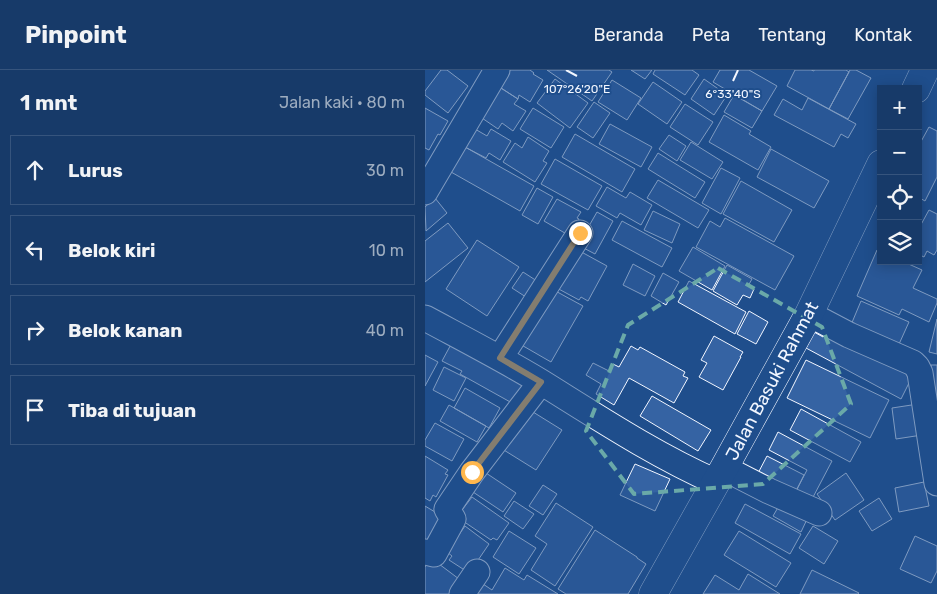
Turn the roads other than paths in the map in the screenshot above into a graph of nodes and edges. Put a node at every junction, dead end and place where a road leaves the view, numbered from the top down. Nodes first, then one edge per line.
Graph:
1 (497, 70) edge
2 (925, 70) edge
3 (919, 85) edge
4 (877, 172) edge
5 (425, 192) edge
6 (580, 233) dead end
7 (809, 314) junction
8 (425, 318) edge
9 (500, 358) junction
10 (541, 382) junction
11 (720, 475) junction
12 (937, 483) edge
13 (819, 513) dead end
14 (425, 552) edge
15 (477, 572) dead end
16 (462, 594) edge
17 (653, 594) edge

1 - 5 street
2 - 3 highway
4 - 7 highway, Jalan Basuki Rahmat
6 - 9 street
7 - 11 highway, Jalan Basuki Rahmat
7 - 12 street
8 - 9 street
9 - 10 street
10 - 11 street
10 - 14 street
11 - 13 street
11 - 17 highway, Jalan Basuki Rahmat
15 - 16 street

